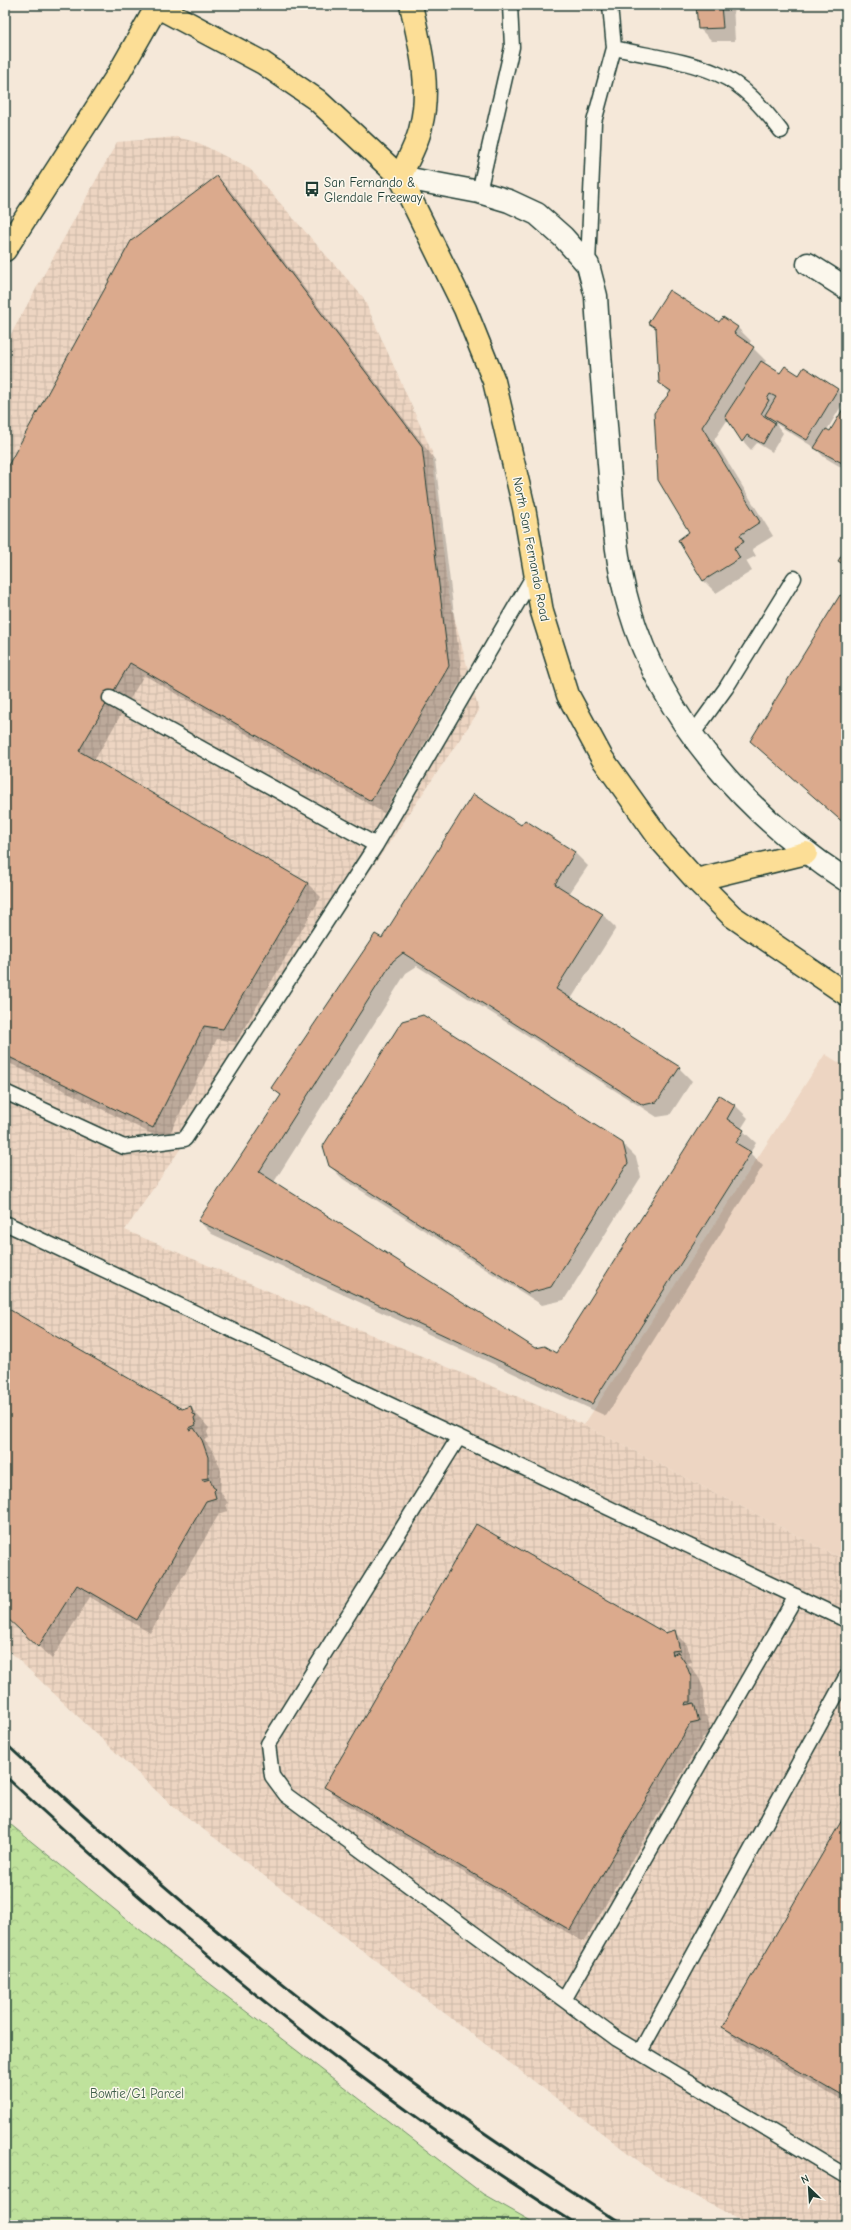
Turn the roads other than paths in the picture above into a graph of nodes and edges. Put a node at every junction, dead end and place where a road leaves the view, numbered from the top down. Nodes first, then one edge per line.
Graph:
1 (411, 5) edge
2 (510, 5) edge
3 (610, 5) edge
4 (155, 6) edge
5 (614, 48) junction
6 (781, 131) dead end
7 (400, 177) junction
8 (479, 192) junction
9 (5, 250) edge
10 (808, 264) dead end
11 (588, 265) junction
12 (846, 288) edge
13 (535, 573) junction
14 (794, 578) dead end
15 (110, 698) dead end
16 (692, 735) junction
17 (376, 845) junction
18 (806, 853) junction
19 (696, 880) junction
20 (846, 880) edge
21 (846, 994) edge
22 (5, 1092) edge
23 (5, 1223) edge
24 (459, 1437) junction
25 (796, 1596) junction
26 (846, 1620) edge
27 (846, 1677) edge
28 (564, 2000) junction
29 (640, 2052) junction
30 (846, 2176) edge

1 - 7 main road
2 - 8 lane
3 - 5 lane
4 - 7 main road, North San Fernando Road
4 - 9 main road
5 - 6 lane
5 - 11 lane
7 - 8 street
7 - 13 main road, North San Fernando Road
8 - 11 street
10 - 12 street
11 - 16 street
13 - 17 lane
13 - 19 main road, North San Fernando Road
14 - 16 lane
15 - 17 lane
16 - 18 street
17 - 22 lane
18 - 19 main road
18 - 20 street
19 - 21 main road, North San Fernando Road
23 - 24 lane
24 - 25 lane
24 - 28 lane
25 - 26 lane
25 - 28 lane
27 - 29 lane
28 - 29 lane
29 - 30 lane

